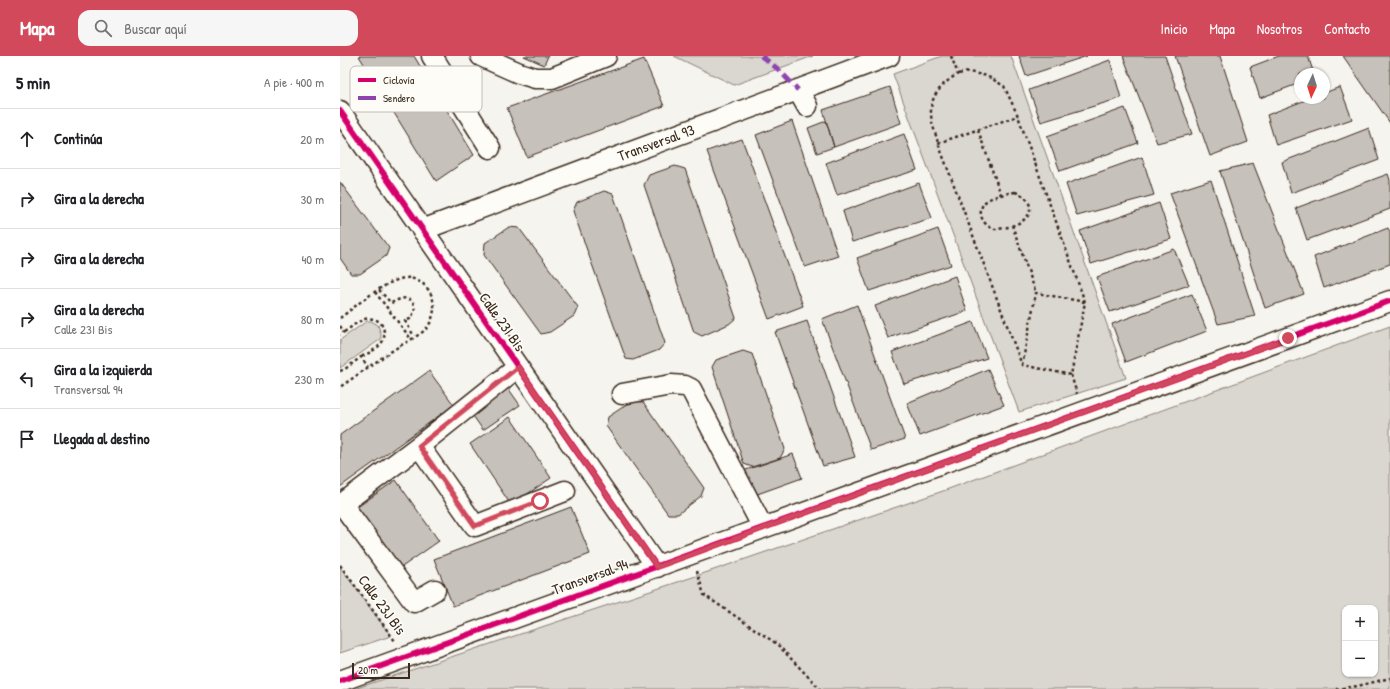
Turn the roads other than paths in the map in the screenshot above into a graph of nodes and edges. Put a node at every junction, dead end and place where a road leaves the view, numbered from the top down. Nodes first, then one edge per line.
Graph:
1 (432, 56) edge
2 (481, 56) edge
3 (606, 56) edge
4 (889, 56) edge
5 (438, 66) edge
6 (340, 111) edge
7 (467, 112) edge
8 (490, 148) dead end
9 (422, 230) junction
10 (1390, 301) edge
11 (518, 367) junction
12 (622, 394) dead end
13 (419, 446) junction
14 (565, 491) dead end
15 (763, 528) junction
16 (657, 567) junction
17 (435, 590) dead end
18 (340, 681) edge

1 - 5 street
2 - 3 street
4 - 9 street, Transversal 93
6 - 9 street, Calle 23I Bis
7 - 8 street
9 - 11 street, Calle 23I Bis
10 - 15 street, Transversal 94
11 - 13 street
11 - 16 street, Calle 23I Bis
12 - 15 street
13 - 14 street
13 - 17 street
15 - 16 street, Transversal 94
16 - 18 street, Transversal 94

